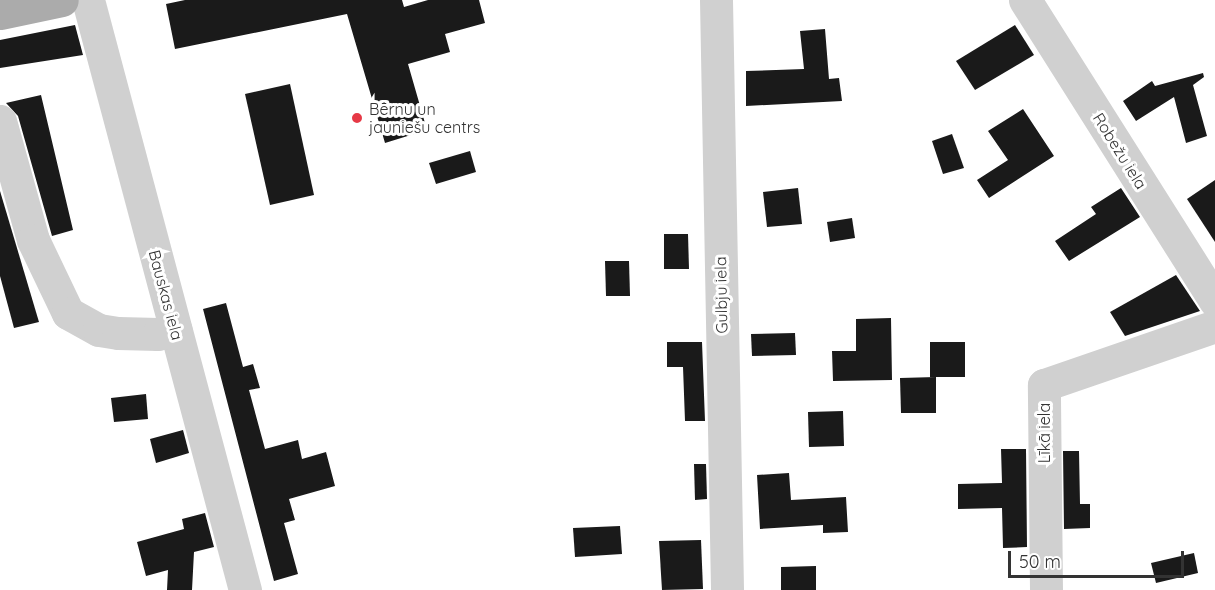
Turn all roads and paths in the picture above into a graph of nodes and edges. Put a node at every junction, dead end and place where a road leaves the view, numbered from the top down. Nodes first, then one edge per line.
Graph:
1 (62, 0) edge
2 (88, 0) edge
3 (716, 0) edge
4 (1025, 0) edge
5 (0, 12) edge
6 (0, 122) edge
7 (1215, 302) edge
8 (1215, 326) edge
9 (176, 330) junction
10 (245, 590) edge
11 (727, 590) edge
12 (1046, 590) edge

1 - 5 main road
2 - 9 street, Bauskas iela
3 - 11 street, Gulbju iela
4 - 7 street, Robežu iela
6 - 9 street
8 - 12 street, Līkā iela
9 - 10 street, Bauskas iela

